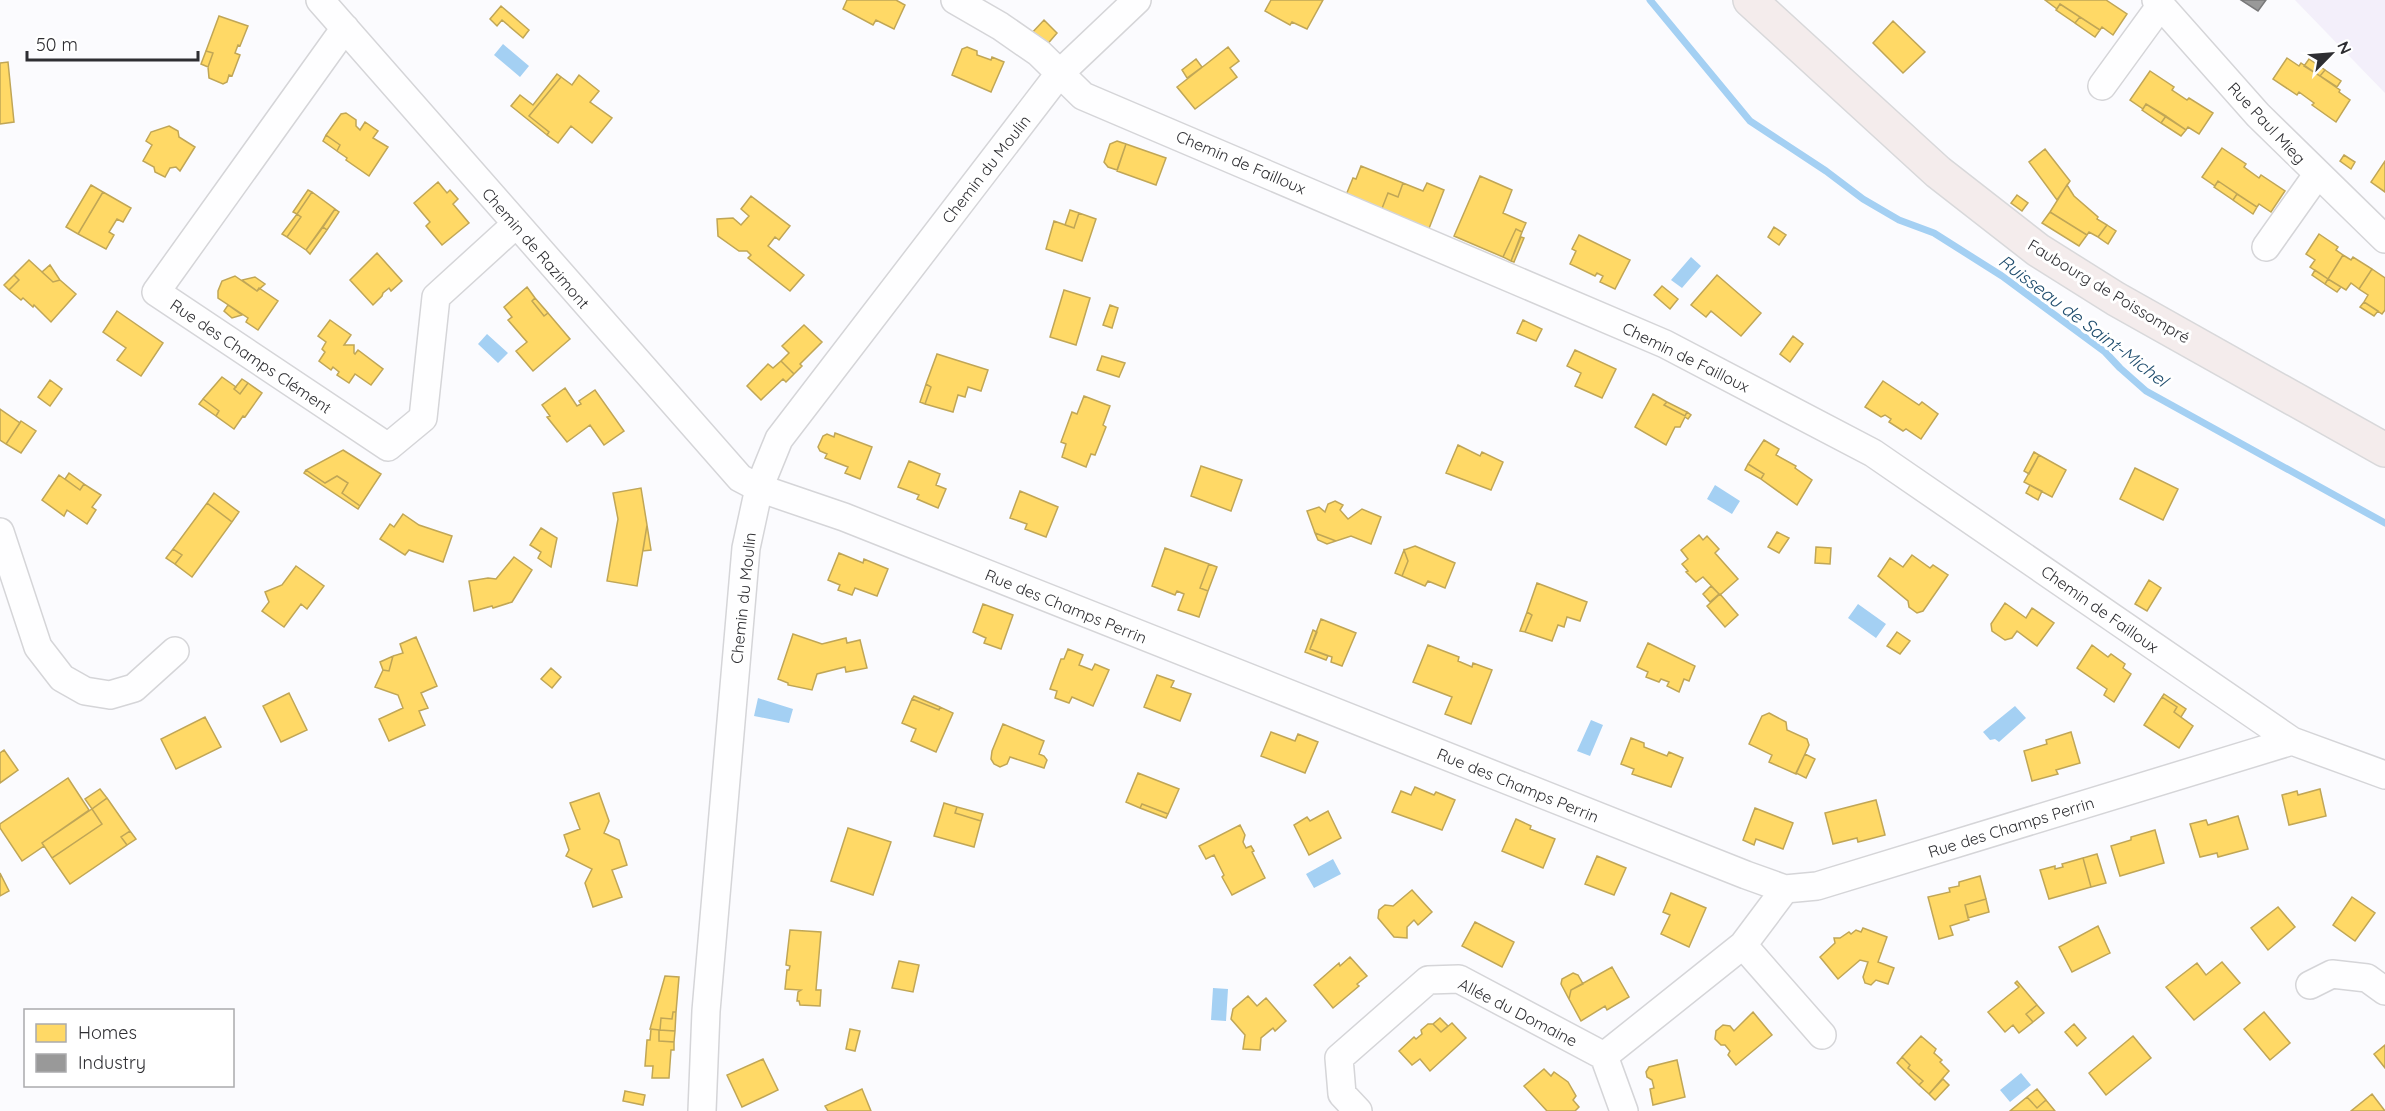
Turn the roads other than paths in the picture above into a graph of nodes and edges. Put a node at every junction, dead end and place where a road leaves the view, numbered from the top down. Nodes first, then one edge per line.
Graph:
1 (320, 0) edge
2 (955, 0) edge
3 (1137, 0) edge
4 (1750, 0) edge
5 (2158, 2) edge
6 (345, 28) junction
7 (1059, 74) junction
8 (2102, 86) dead end
9 (2317, 175) junction
10 (515, 225) junction
11 (2385, 239) edge
12 (2266, 247) dead end
13 (2385, 450) edge
14 (759, 488) junction
15 (0, 532) edge
16 (175, 651) dead end
17 (2292, 741) junction
18 (2385, 775) edge
19 (1785, 889) junction
20 (1743, 945) junction
21 (2310, 985) dead end
22 (2385, 991) edge
23 (1822, 1035) dead end
24 (1604, 1056) junction
25 (702, 1111) edge
26 (1358, 1111) edge
27 (1624, 1111) edge

1 - 6 street, Chemin de Razimont
2 - 7 street, Chemin de Failloux
3 - 7 street, Chemin du Moulin
4 - 13 main road, Faubourg de Poissompré
5 - 8 street
5 - 9 street, Rue Paul Mieg
6 - 10 street, Chemin de Razimont
6 - 10 street, Rue des Champs Clément
7 - 14 street, Chemin du Moulin
7 - 17 street, Chemin de Failloux
9 - 11 street, Rue Paul Mieg
9 - 12 street
10 - 14 street, Chemin de Razimont
14 - 19 street, Rue des Champs Perrin
14 - 25 street, Chemin du Moulin
15 - 16 street
17 - 18 street, Chemin de Failloux
17 - 19 street, Rue des Champs Perrin
19 - 20 street
20 - 23 street
20 - 24 street
21 - 22 street
24 - 26 street, Allée du Domaine
24 - 27 street

